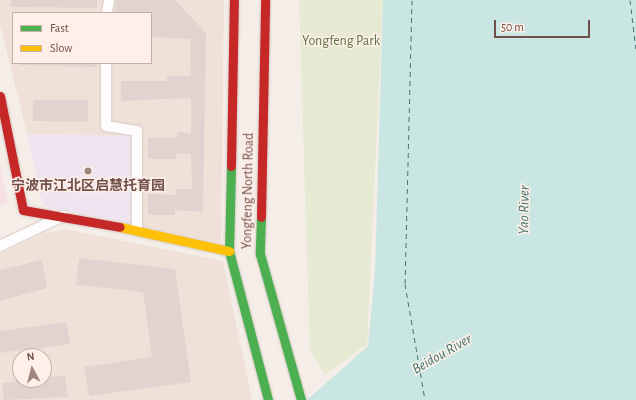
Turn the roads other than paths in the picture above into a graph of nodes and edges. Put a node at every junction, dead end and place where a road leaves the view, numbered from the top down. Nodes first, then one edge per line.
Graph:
1 (109, 0) edge
2 (234, 0) edge
3 (265, 0) edge
4 (106, 12) edge
5 (106, 64) edge
6 (0, 96) edge
7 (65, 215) junction
8 (137, 229) junction
9 (0, 246) edge
10 (229, 251) junction
11 (268, 400) edge
12 (301, 400) edge

1 - 4 street
2 - 10 main road, Yongfeng North Road
3 - 12 main road, Yongfeng North Road
5 - 8 street
6 - 7 main road
7 - 8 main road
7 - 9 street
8 - 10 main road
10 - 11 main road, Yongfeng North Road

